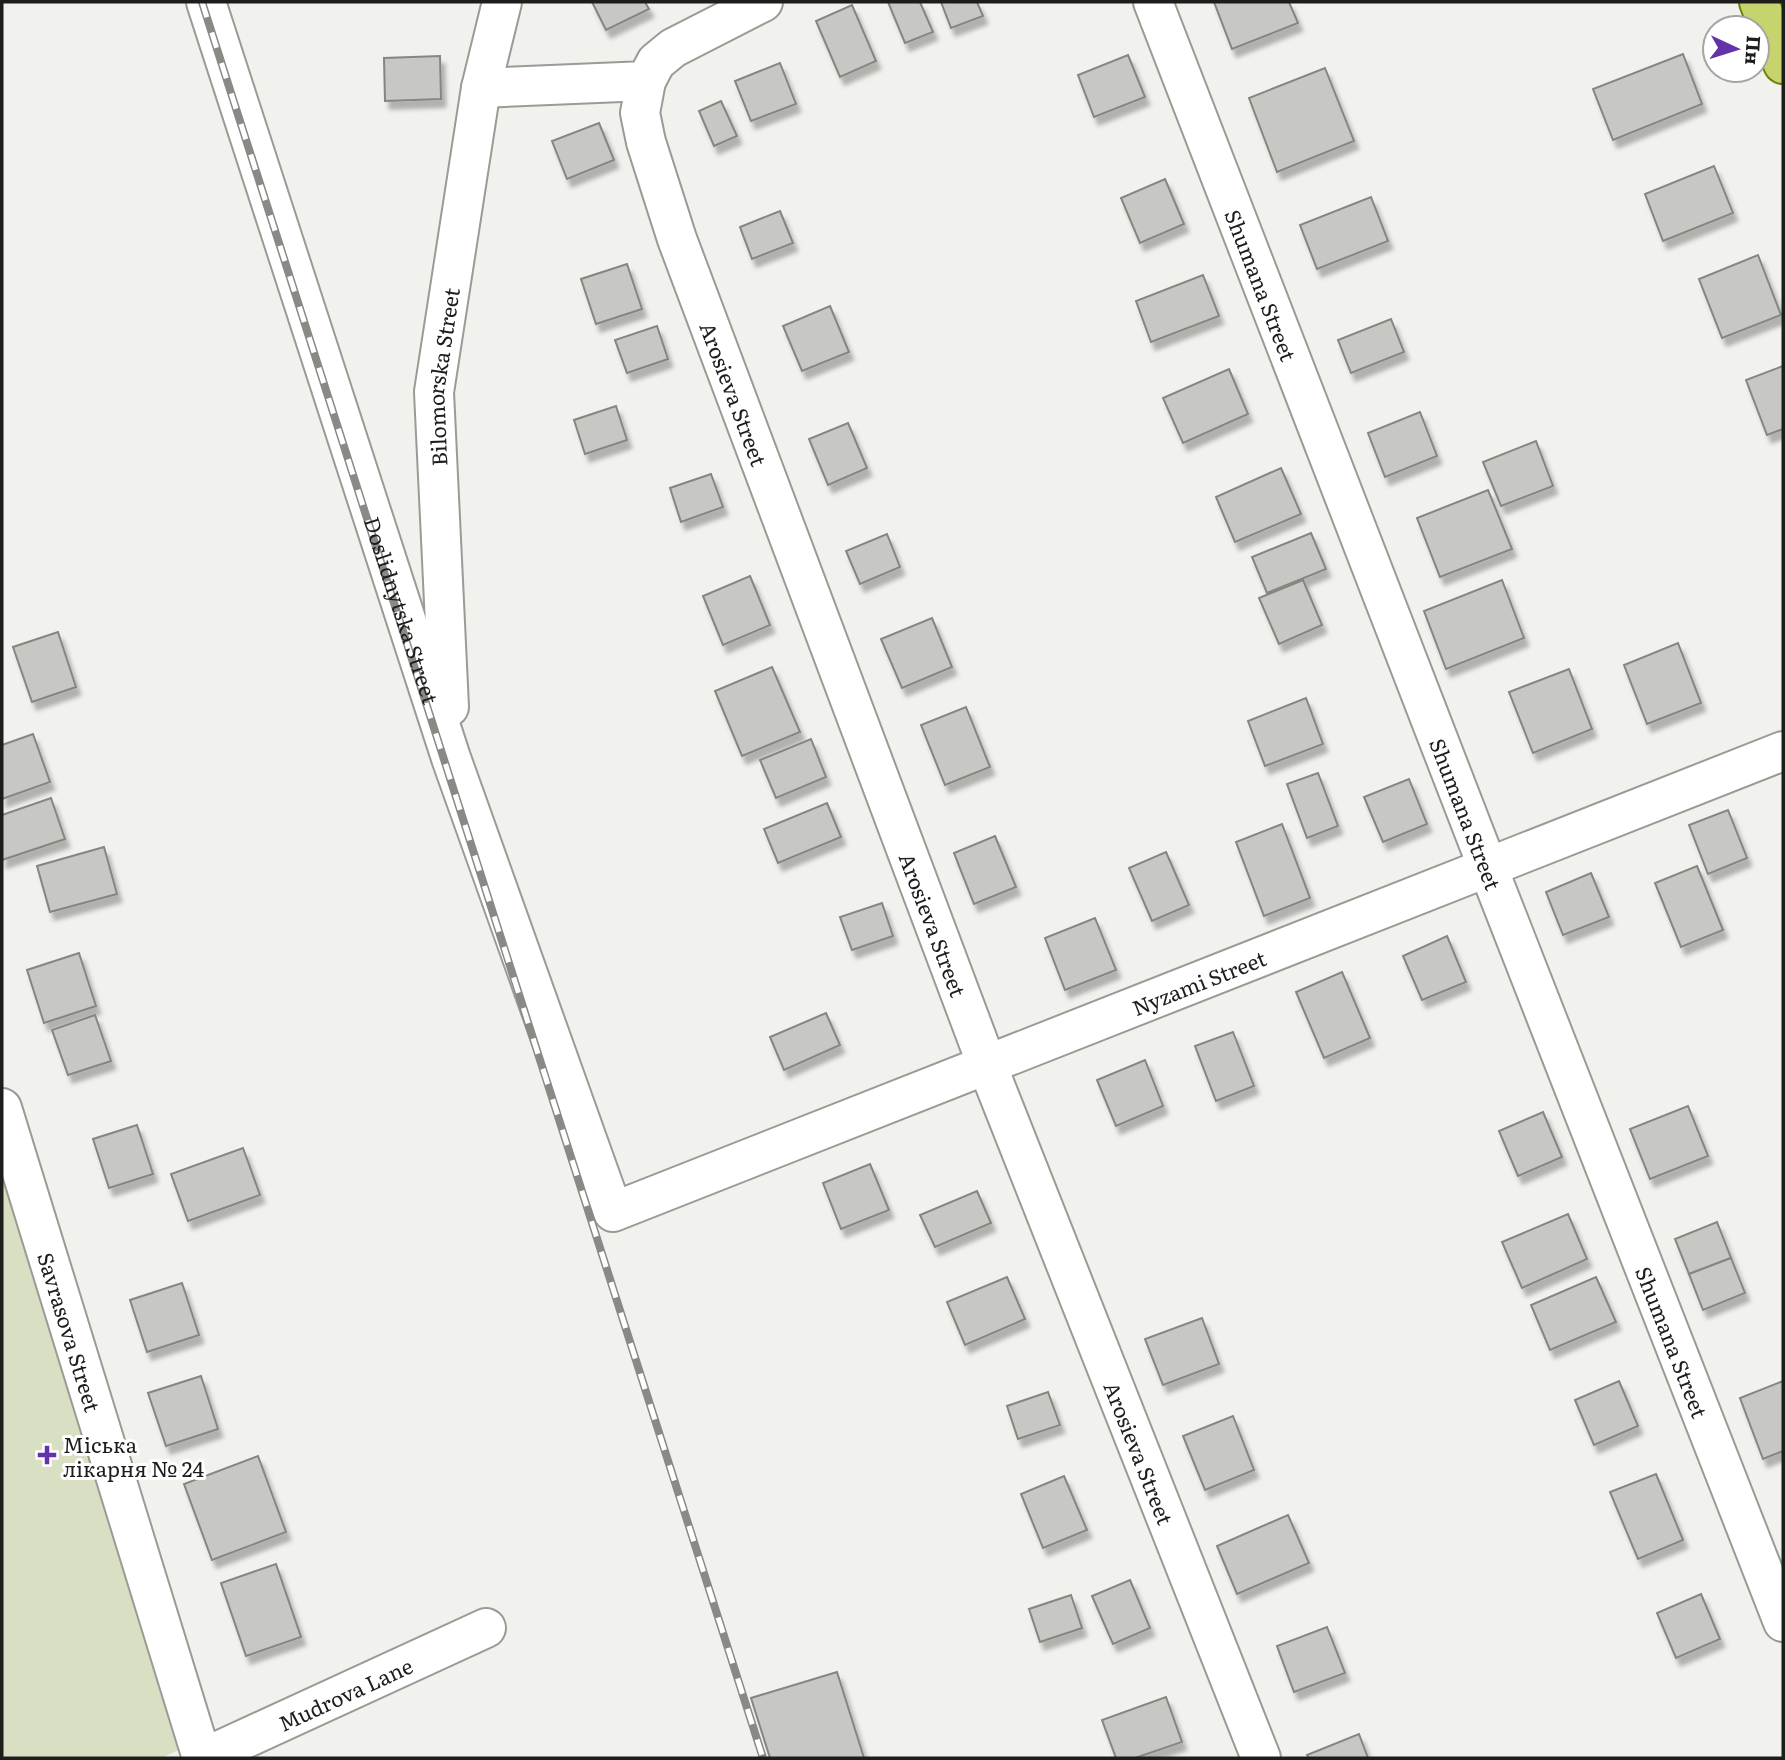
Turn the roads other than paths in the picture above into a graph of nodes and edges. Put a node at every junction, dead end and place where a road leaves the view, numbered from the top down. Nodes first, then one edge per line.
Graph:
1 (206, 2) edge
2 (502, 2) edge
3 (763, 2) edge
4 (1153, 2) edge
5 (1759, 2) edge
6 (1783, 64) edge
7 (646, 81) junction
8 (481, 88) junction
9 (1783, 751) edge
10 (451, 758) junction
11 (1488, 868) junction
12 (988, 1065) junction
13 (2, 1108) edge
14 (613, 1212) joint
15 (1783, 1622) edge
16 (486, 1628) dead end
17 (202, 1758) edge
18 (1261, 1758) edge

1 - 10 street, Doslidnytska Street
2 - 8 street, Bilomorska Street
3 - 7 street
4 - 11 street, Shumana Street
5 - 6 main road
7 - 8 street
7 - 12 street, Arosieva Street
8 - 10 street, Bilomorska Street
9 - 11 street, Nyzami Street
10 - 14 street, Doslidnytska Street
11 - 12 street, Nyzami Street
11 - 15 street, Shumana Street
12 - 14 street, Nyzami Street
12 - 18 street, Arosieva Street
13 - 17 street, Savrasova Street
16 - 17 street, Mudrova Lane

